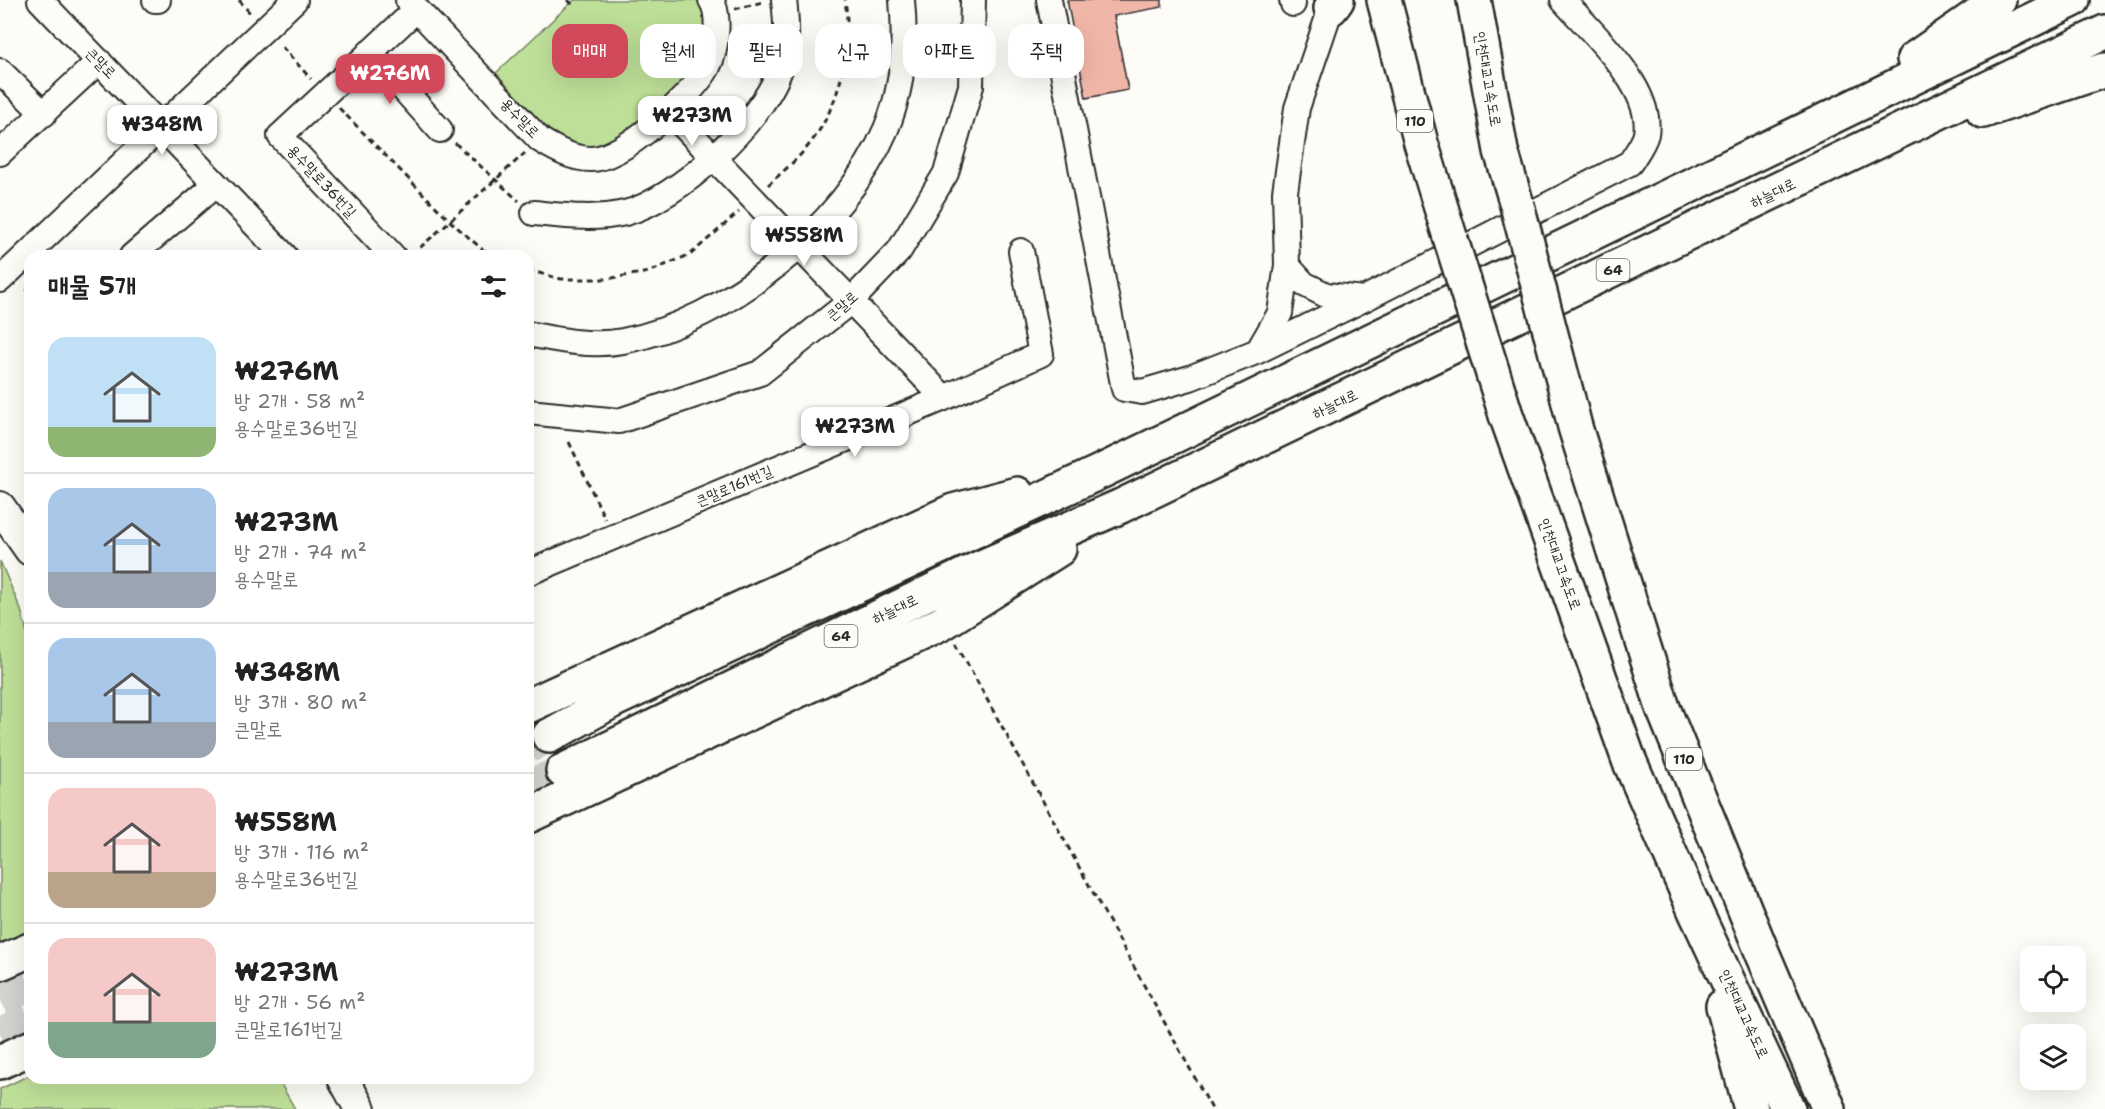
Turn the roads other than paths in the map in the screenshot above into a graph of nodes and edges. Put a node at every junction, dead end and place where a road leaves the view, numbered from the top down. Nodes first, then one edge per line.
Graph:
1 (40, 0) edge
2 (295, 0) edge
3 (784, 0) edge
4 (902, 0) edge
5 (973, 0) edge
6 (1049, 0) edge
7 (1384, 0) edge
8 (1474, 0) edge
9 (1563, 0) edge
10 (1999, 0) edge
11 (2073, 0) edge
12 (1332, 3) edge
13 (412, 4) edge
14 (713, 7) edge
15 (2105, 32) edge
16 (370, 52) junction
17 (99, 61) junction
18 (2105, 70) edge
19 (0, 71) edge
20 (670, 112) junction
21 (44, 114) junction
22 (1830, 117) junction
23 (162, 127) junction
24 (440, 130) road end
25 (0, 153) edge
26 (1856, 153) junction
27 (713, 156) junction
28 (215, 185) junction
29 (534, 213) road end
30 (798, 245) junction
31 (32, 250) edge
32 (149, 250) edge
33 (279, 250) edge
34 (387, 250) edge
35 (1022, 251) dead end
36 (24, 257) edge
37 (1287, 265) junction
38 (0, 280) edge
39 (1364, 299) junction
40 (851, 301) junction
41 (534, 335) edge
42 (1258, 351) junction
43 (944, 398) junction
44 (534, 413) edge
45 (1106, 470) junction
46 (0, 507) edge
47 (24, 541) edge
48 (534, 566) edge
49 (534, 703) tunnel mouth
50 (549, 736) tunnel mouth
51 (570, 782) junction
52 (534, 792) tunnel mouth
53 (534, 811) edge
54 (1697, 915) junction
55 (24, 953) edge
56 (0, 963) edge
57 (24, 1051) edge
58 (0, 1062) edge
59 (346, 1084) edge
60 (360, 1109) edge
61 (1751, 1109) edge
62 (1788, 1109) edge
63 (1829, 1109) edge

1 - 17 street, 큰말로
2 - 23 street
3 - 27 street
4 - 30 street
5 - 40 street, 큰말로
6 - 42 street
7 - 54 highway, 인천대교고속도로 / 110, bridge
8 - 63 highway, 인천대교고속도로 / 110, bridge
9 - 39 street
10 - 22 highway
11 - 22 highway
12 - 37 street
13 - 16 street, 용수말로36번길
13 - 20 street, 용수말로
14 - 20 street, 용수말로
15 - 26 highway, 하늘대로 / 64
16 - 24 street
16 - 34 street, 용수말로36번길
17 - 21 street
17 - 23 street, 큰말로
18 - 26 highway
19 - 21 street
20 - 27 street
21 - 25 street
22 - 45 highway
23 - 28 street, 큰말로
23 - 31 street
26 - 51 highway, 하늘대로 / 64
27 - 29 street
27 - 30 street
28 - 32 street
28 - 33 street, 큰말로
30 - 40 street
30 - 41 street
35 - 43 street, 큰말로161번길
36 - 38 street
37 - 39 street
37 - 42 street
39 - 42 street
40 - 43 street
40 - 44 street, 큰말로
43 - 48 street, 큰말로161번길
45 - 49 highway
45 - 50 highway
46 - 47 main road
51 - 52 highway
51 - 53 highway, 하늘대로
54 - 61 highway
54 - 62 highway, 인천대교고속도로 / 110
55 - 56 highway
57 - 58 highway
59 - 60 main road

